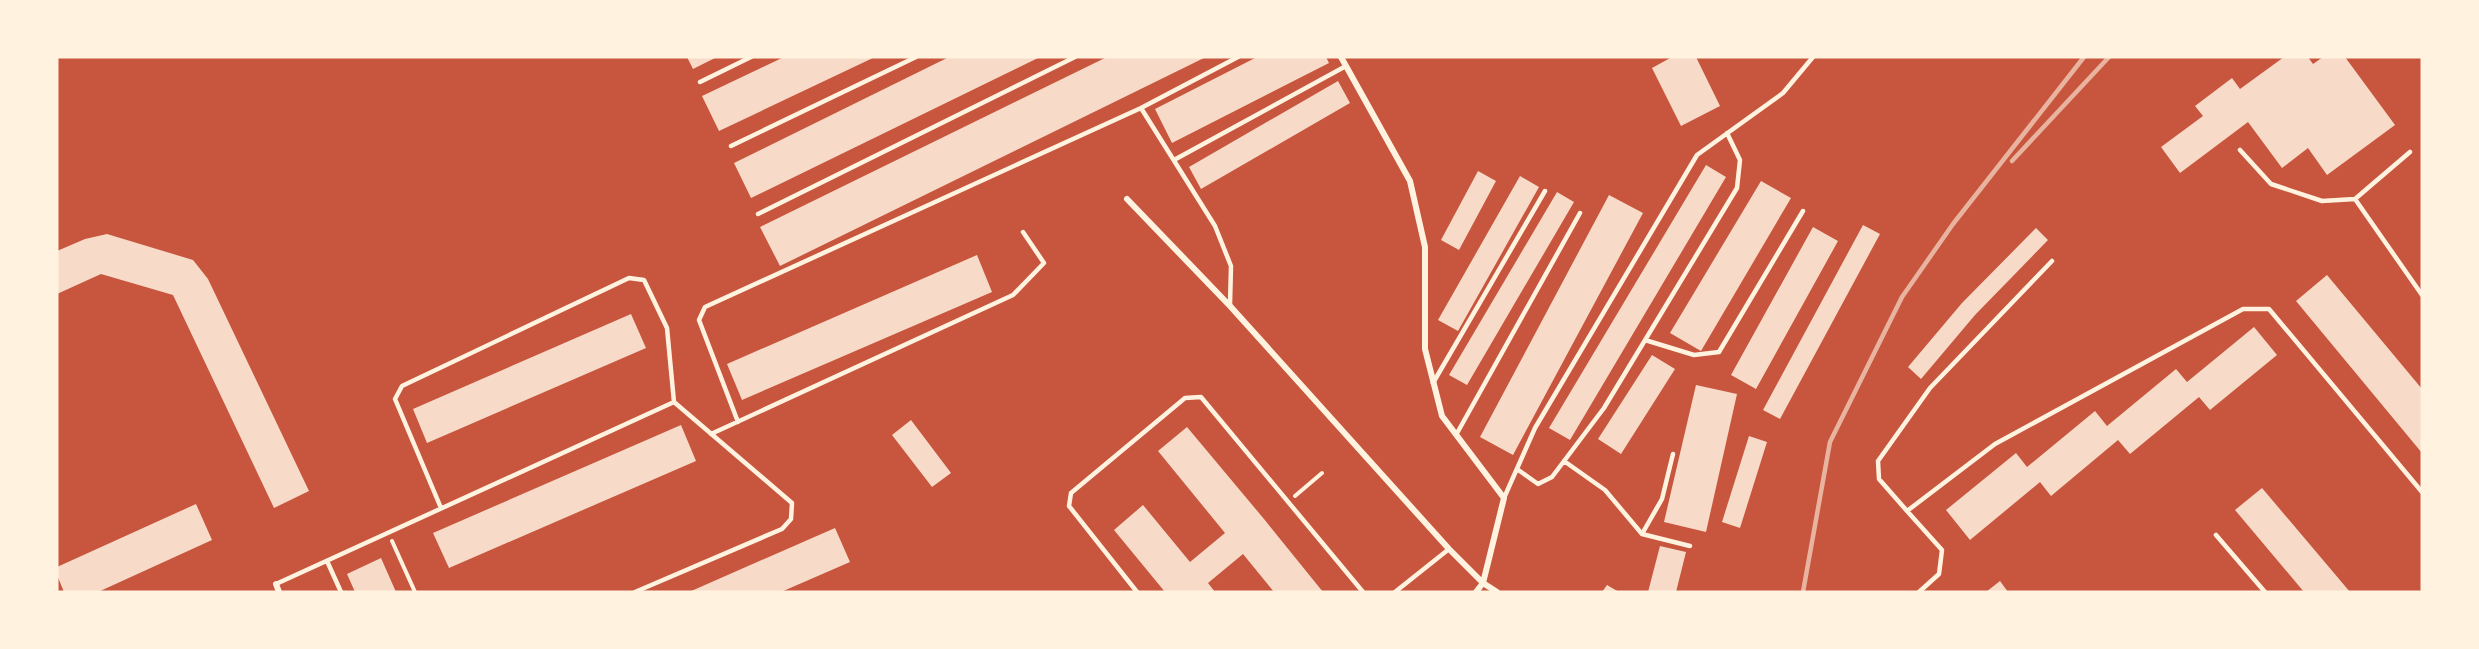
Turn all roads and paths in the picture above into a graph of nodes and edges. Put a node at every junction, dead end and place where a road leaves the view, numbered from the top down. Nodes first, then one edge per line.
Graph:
1 (751, 57) edge
2 (916, 57) edge
3 (1075, 57) edge
4 (1238, 57) edge
5 (1341, 57) edge
6 (1813, 57) edge
7 (1346, 66) junction
8 (700, 82) dead end
9 (1141, 108) junction
10 (1727, 133) junction
11 (731, 146) dead end
12 (2240, 150) dead end
13 (2410, 152) dead end
14 (1174, 160) junction
15 (1545, 191) dead end
16 (1127, 200) dead end
17 (2355, 200) junction
18 (1803, 211) dead end
19 (1580, 213) dead end
20 (758, 214) dead end
21 (1023, 232) dead end
22 (2052, 261) dead end
23 (2422, 295) edge
24 (1230, 306) junction
25 (1645, 340) junction
26 (1433, 382) junction
27 (674, 402) junction
28 (738, 422) junction
29 (711, 434) junction
30 (1456, 435) junction
31 (1673, 454) dead end
32 (1564, 461) junction
33 (1517, 469) junction
34 (1322, 473) dead end
35 (2422, 492) edge
36 (1504, 498) junction
37 (1288, 502) junction
38 (441, 508) junction
39 (1907, 510) junction
40 (388, 532) junction
41 (1642, 534) junction
42 (2216, 535) dead end
43 (1690, 546) dead end
44 (1449, 549) junction
45 (327, 561) junction
46 (1483, 583) junction
47 (276, 584) joint
48 (279, 592) edge
49 (341, 592) edge
50 (415, 592) edge
51 (635, 592) edge
52 (1137, 592) edge
53 (1363, 592) edge
54 (1395, 592) edge
55 (1476, 592) edge
56 (1497, 592) edge
57 (1918, 592) edge
58 (2265, 592) edge

1 - 8 lane
2 - 11 lane
3 - 20 lane
4 - 9 lane
5 - 7 street
6 - 10 lane
7 - 14 lane
7 - 26 street
9 - 14 lane
9 - 28 lane
10 - 25 lane
10 - 33 lane
12 - 17 lane
13 - 17 lane
14 - 24 lane
15 - 26 lane
16 - 24 street
17 - 23 lane
18 - 25 lane
19 - 30 lane
21 - 28 lane
22 - 39 lane
24 - 44 street
25 - 32 lane
26 - 30 street
27 - 29 lane
27 - 38 lane
27 - 38 lane
28 - 29 lane
29 - 51 lane
30 - 36 street
31 - 41 lane
32 - 33 lane
32 - 41 lane
33 - 36 lane
34 - 37 path
35 - 39 lane
36 - 46 street
37 - 52 lane
37 - 53 lane
38 - 40 lane
39 - 57 lane
40 - 45 lane
40 - 50 path
41 - 43 lane
42 - 58 lane
44 - 46 street
44 - 54 lane
45 - 47 lane
45 - 49 lane
46 - 55 street
46 - 56 street
47 - 48 street

